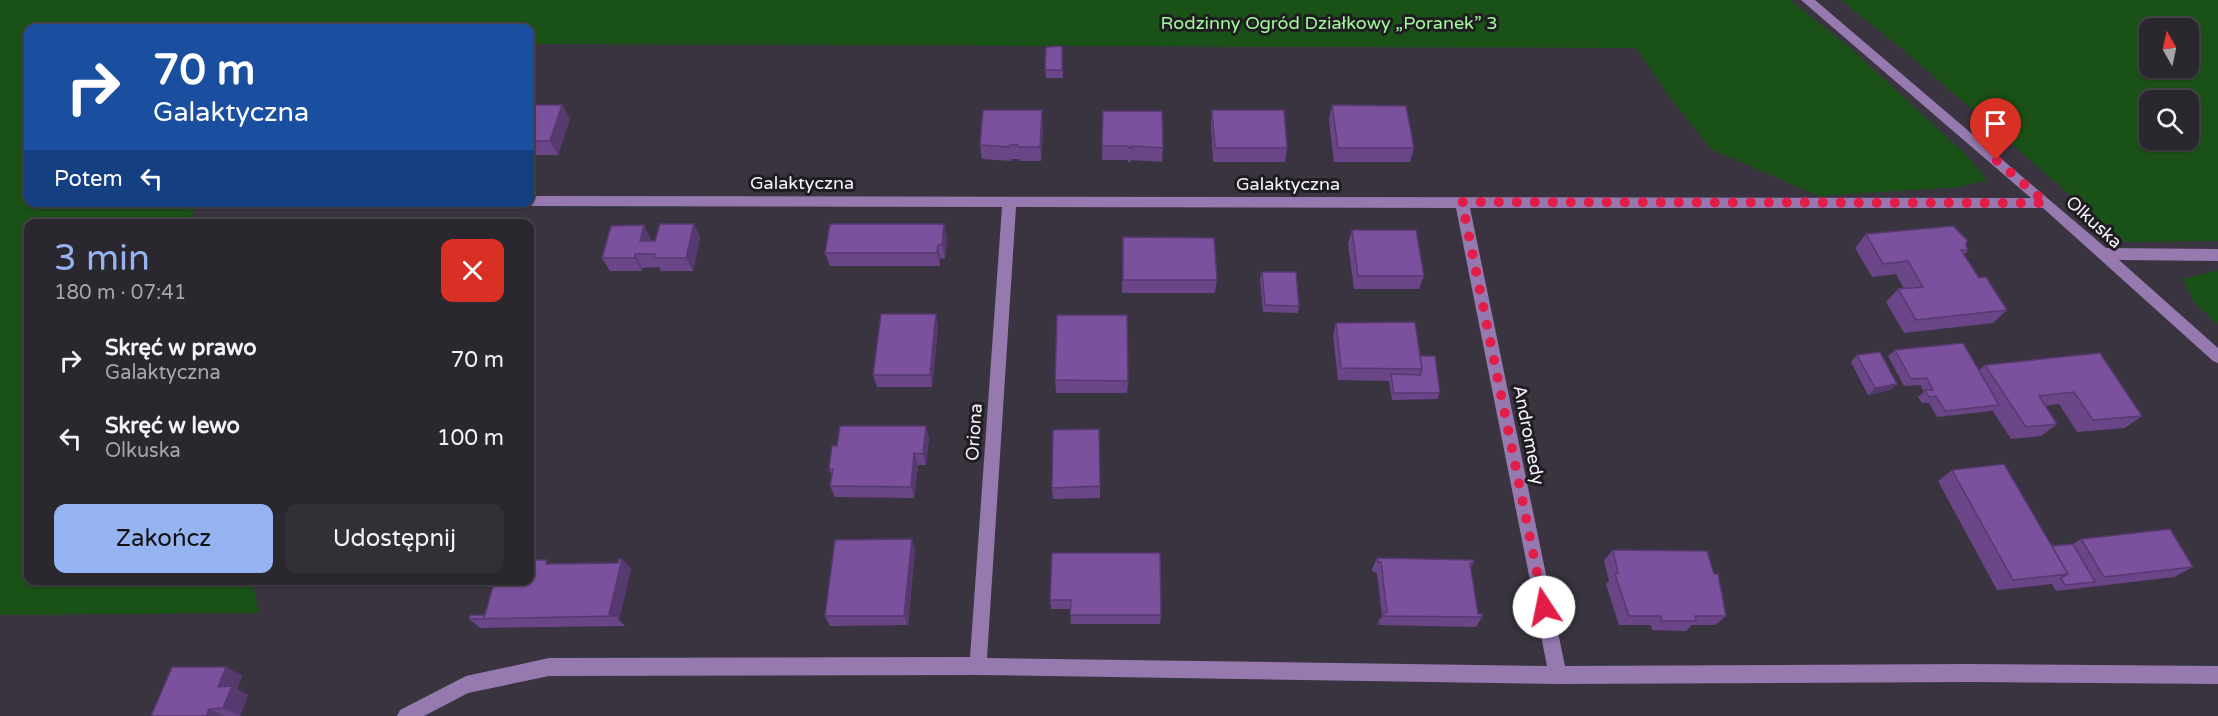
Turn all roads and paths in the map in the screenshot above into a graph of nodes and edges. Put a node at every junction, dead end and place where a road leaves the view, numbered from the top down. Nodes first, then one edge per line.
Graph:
1 (1806, 0) edge
2 (534, 201) edge
3 (1009, 202) junction
4 (1462, 202) junction
5 (2046, 203) junction
6 (2103, 254) junction
7 (2218, 255) edge
8 (2218, 357) edge
9 (978, 666) junction
10 (1558, 675) junction
11 (2218, 675) edge
12 (406, 716) edge

1 - 5 street, Olkuska
2 - 3 street, Galaktyczna
3 - 4 street, Galaktyczna
3 - 9 street, Oriona
4 - 5 street, Galaktyczna
4 - 10 street, Andromedy
5 - 6 street, Olkuska
6 - 7 street
6 - 8 street, Olkuska
9 - 10 street
9 - 12 street
10 - 11 street

